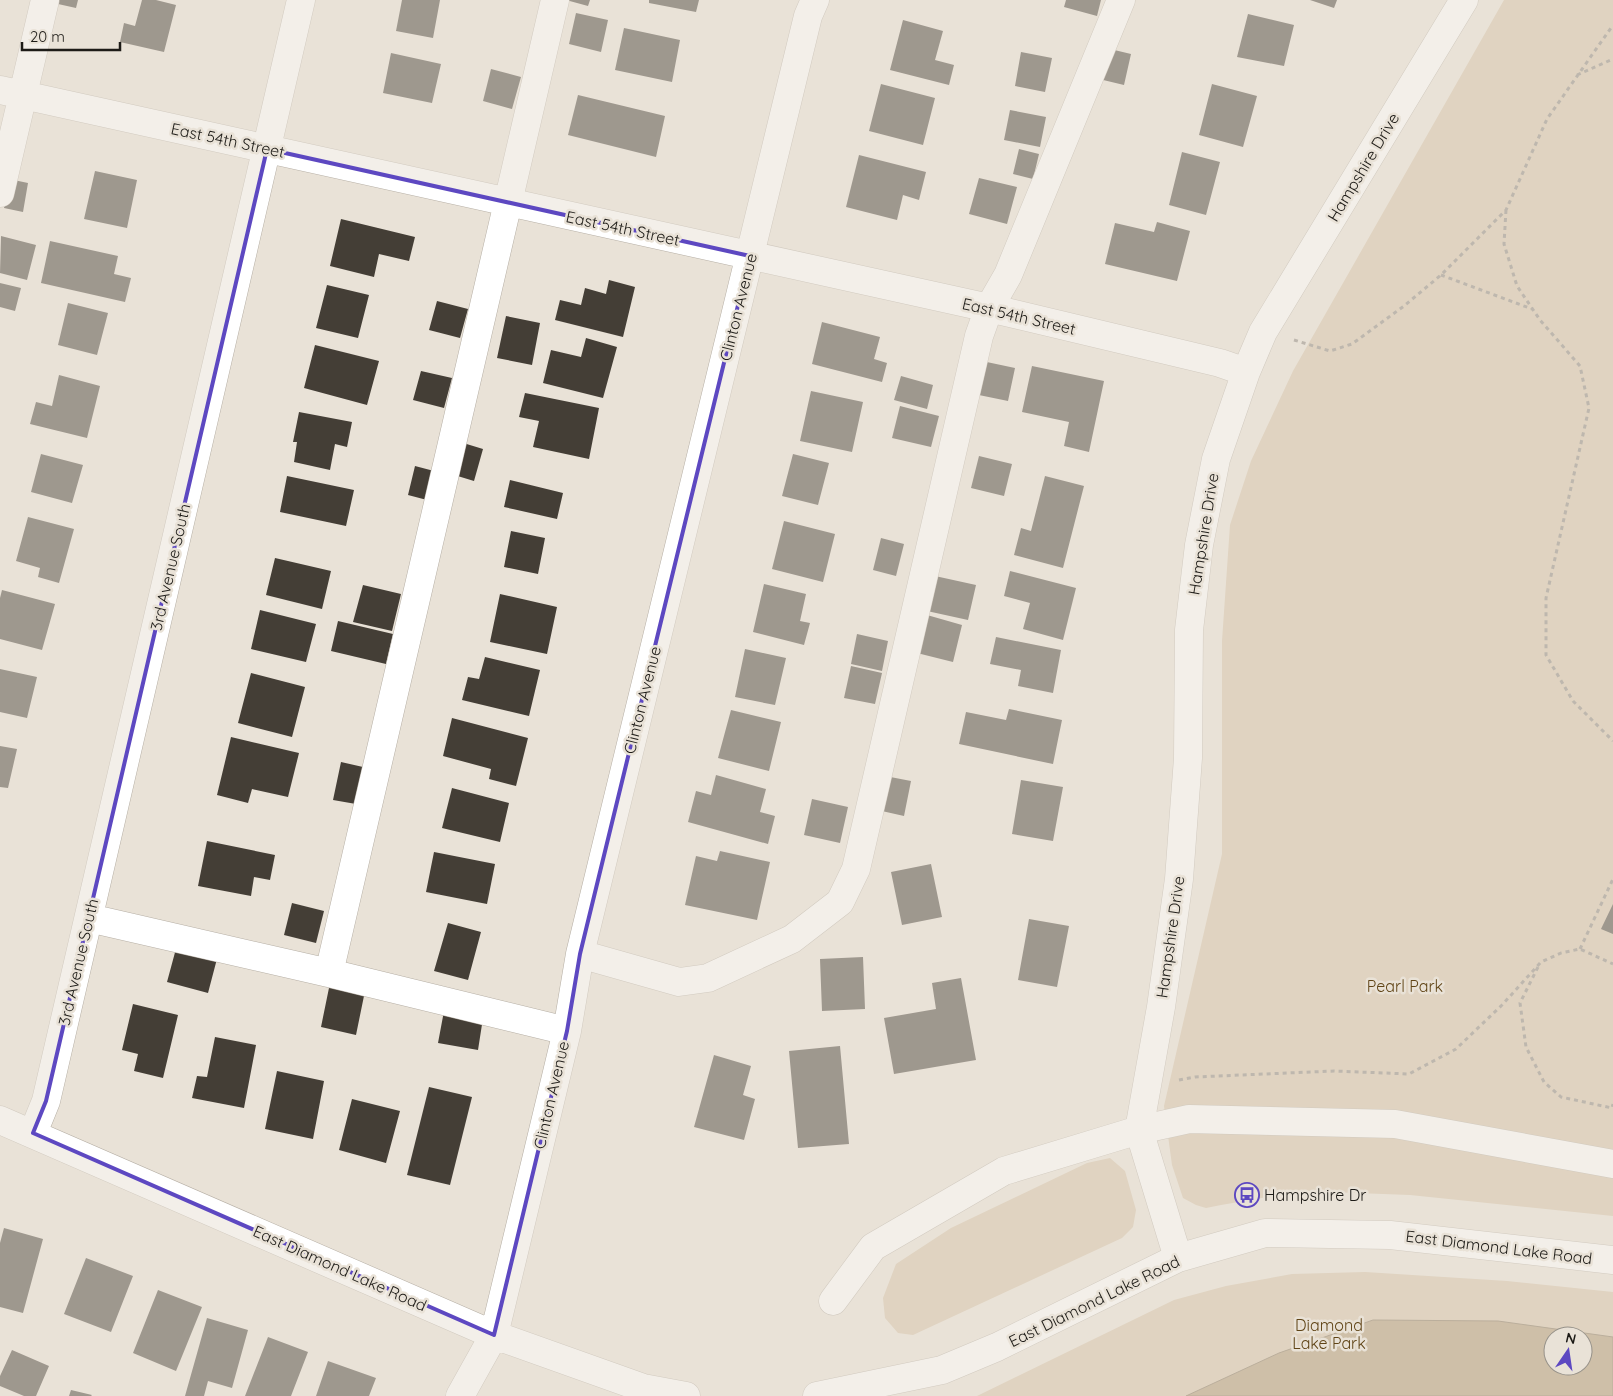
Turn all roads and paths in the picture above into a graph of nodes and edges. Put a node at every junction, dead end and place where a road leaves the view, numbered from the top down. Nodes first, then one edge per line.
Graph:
1 (45, 0) edge
2 (301, 0) edge
3 (555, 0) edge
4 (815, 0) edge
5 (1121, 0) edge
6 (1464, 0) edge
7 (1613, 25) edge
8 (1613, 59) edge
9 (1577, 76) junction
10 (12, 92) edge
11 (267, 149) junction
12 (0, 193) edge
13 (508, 203) junction
14 (1506, 210) junction
15 (750, 256) junction
16 (1441, 275) junction
17 (989, 308) junction
18 (1532, 309) junction
19 (1291, 339) dead end
20 (1246, 372) junction
21 (1613, 742) edge
22 (1613, 878) edge
23 (89, 918) junction
24 (1580, 949) junction
25 (580, 954) junction
26 (1541, 962) junction
27 (1613, 964) edge
28 (329, 973) junction
29 (567, 1031) junction
30 (1147, 1085) junction
31 (1613, 1107) edge
32 (0, 1120) edge
33 (1139, 1130) junction
34 (33, 1133) junction
35 (1613, 1164) edge
36 (1178, 1258) junction
37 (1613, 1260) edge
38 (833, 1301) dead end
39 (494, 1336) junction
40 (460, 1396) edge
41 (686, 1396) edge
42 (817, 1396) edge

1 - 10 street
2 - 11 street, 3rd Avenue South
3 - 13 street
4 - 15 street, Clinton Avenue
5 - 17 street
6 - 20 street, Hampshire Drive
7 - 9 path
8 - 9 path
9 - 14 path
10 - 11 street, East 54th Street
10 - 12 street
11 - 13 street, East 54th Street
11 - 23 street, 3rd Avenue South
13 - 15 street, East 54th Street
13 - 28 street
14 - 16 path
14 - 18 path
15 - 17 street, East 54th Street
15 - 25 street, Clinton Avenue
16 - 18 path
16 - 19 path
17 - 20 street, East 54th Street
17 - 25 street
18 - 21 path
20 - 30 street, Hampshire Drive
22 - 24 path
23 - 28 street
23 - 34 street, 3rd Avenue South
24 - 26 path
24 - 27 path
25 - 29 street, Clinton Avenue
26 - 30 path
26 - 31 path
28 - 29 street
29 - 39 street, Clinton Avenue
30 - 33 street, Hampshire Drive
32 - 34 street, East Diamond Lake Road
33 - 35 street
33 - 36 street, Hampshire Drive
33 - 38 street
34 - 39 street, East Diamond Lake Road
36 - 37 street, East Diamond Lake Road
36 - 42 street, East Diamond Lake Road
39 - 40 street, Clinton Avenue
39 - 41 street, East Diamond Lake Road

